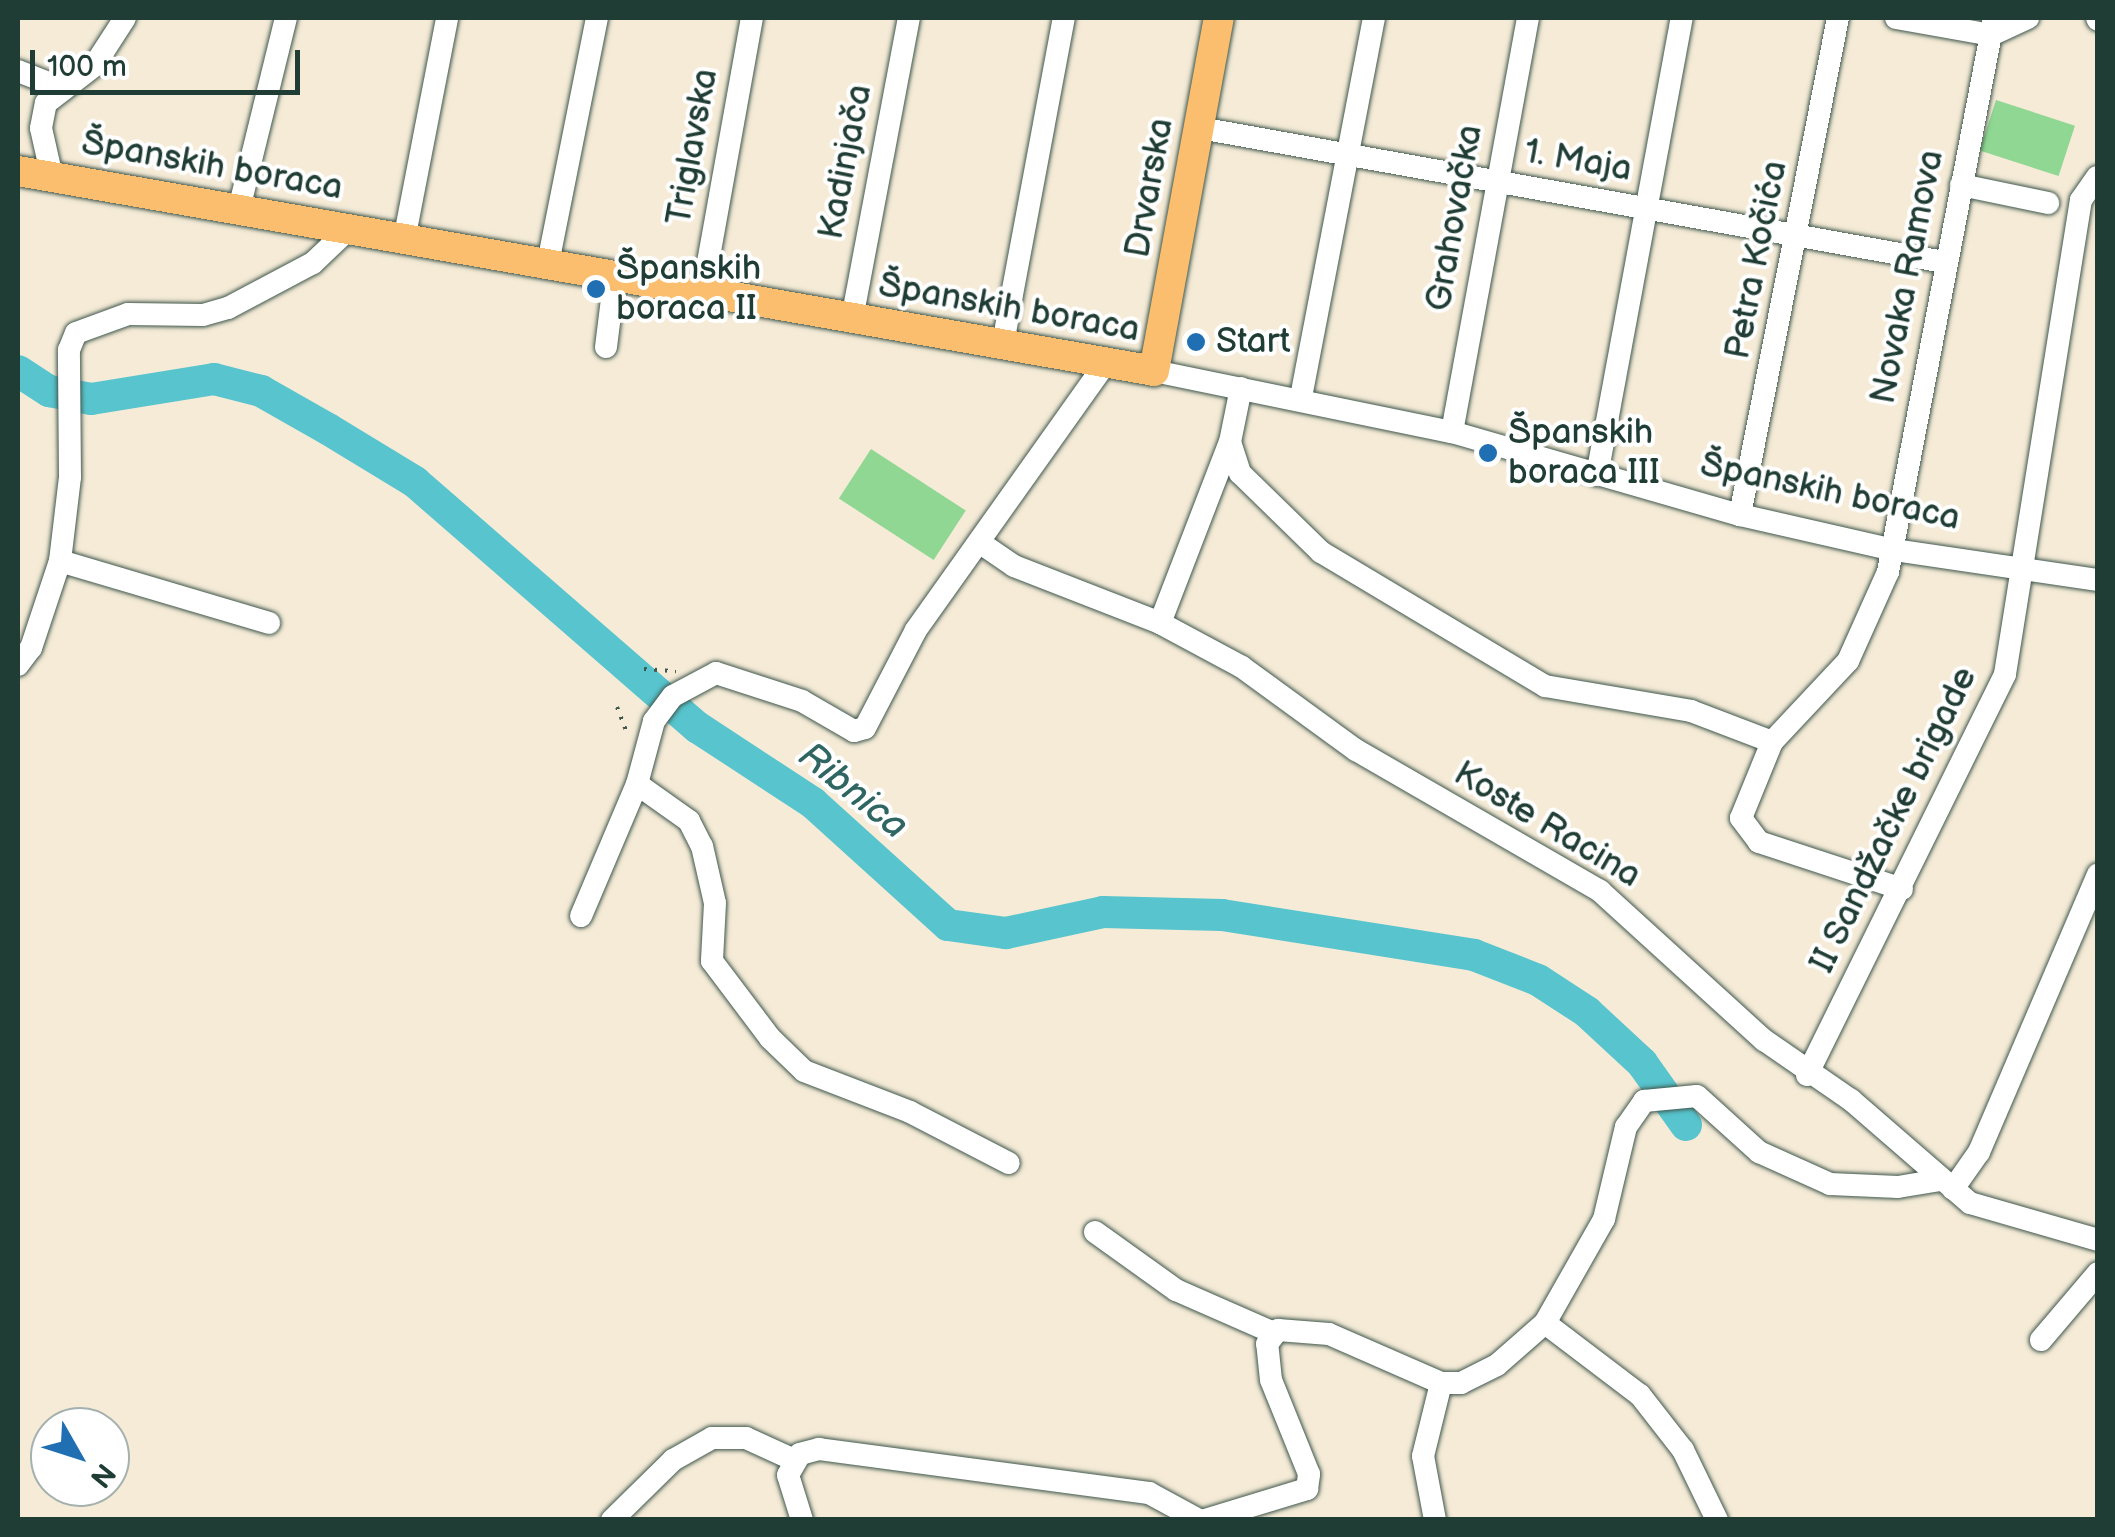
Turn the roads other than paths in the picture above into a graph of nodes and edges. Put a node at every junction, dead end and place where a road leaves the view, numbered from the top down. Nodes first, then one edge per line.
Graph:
1 (125, 18) edge
2 (286, 18) edge
3 (447, 18) edge
4 (598, 18) edge
5 (752, 18) edge
6 (909, 18) edge
7 (1064, 18) edge
8 (1219, 18) edge
9 (1374, 18) edge
10 (1528, 18) edge
11 (1682, 18) edge
12 (1838, 18) edge
13 (1896, 18) edge
14 (2028, 18) edge
15 (1992, 26) edge
16 (18, 71) edge
17 (64, 89) junction
18 (1200, 128) junction
19 (1350, 155) junction
20 (18, 171) edge
21 (52, 177) junction
22 (2097, 177) edge
23 (1498, 182) junction
24 (1961, 184) junction
25 (2048, 204) dead end
26 (240, 209) junction
27 (1650, 209) junction
28 (351, 228) junction
29 (1799, 236) junction
30 (404, 240) junction
31 (1944, 262) junction
32 (548, 263) junction
33 (615, 275) junction
34 (703, 290) junction
35 (852, 319) junction
36 (1004, 343) junction
37 (606, 347) dead end
38 (1106, 363) junction
39 (1154, 371) junction
40 (1241, 388) junction
41 (1301, 397) junction
42 (1452, 432) junction
43 (1230, 442) junction
44 (1597, 475) junction
45 (1740, 515) junction
46 (979, 542) junction
47 (1894, 550) junction
48 (60, 561) junction
49 (2021, 569) junction
50 (2098, 580) edge
51 (269, 623) dead end
52 (1160, 623) junction
53 (18, 665) edge
54 (1772, 742) junction
55 (637, 784) junction
56 (2098, 874) edge
57 (1902, 889) junction
58 (581, 916) dead end
59 (1808, 1075) junction
60 (1009, 1163) dead end
61 (1946, 1184) junction
62 (1095, 1232) dead end
63 (2098, 1240) edge
64 (2098, 1273) edge
65 (1544, 1323) junction
66 (1274, 1333) junction
67 (2041, 1340) dead end
68 (1441, 1383) junction
69 (794, 1460) junction
70 (612, 1520) edge
71 (802, 1520) edge
72 (1202, 1520) edge
73 (1435, 1520) edge
74 (1717, 1520) edge

1 - 17 street
2 - 26 street
3 - 30 street
4 - 32 street
5 - 34 street, Triglavska
6 - 35 street, Kadinjača
7 - 36 street
8 - 18 main road, Drvarska
9 - 19 street
10 - 23 street, Grahovačka
11 - 27 street
12 - 29 street, Petra Kočića
13 - 15 street
14 - 15 street
15 - 24 street, Novaka Ramova
16 - 17 street
17 - 21 street
18 - 19 street, 1. Maja
18 - 39 main road, Drvarska
19 - 23 street, 1. Maja
19 - 41 street
20 - 21 main road, Španskih boraca
21 - 26 main road, Španskih boraca
22 - 49 street, II Sandžačke brigade
23 - 27 street, 1. Maja
23 - 42 street, Grahovačka
24 - 25 street
24 - 31 street, Novaka Ramova
26 - 28 main road, Španskih boraca
27 - 29 street, 1. Maja
27 - 44 street
28 - 30 main road, Španskih boraca
28 - 48 street
29 - 31 street, 1. Maja
29 - 45 street, Petra Kočića
30 - 32 main road, Španskih boraca
31 - 47 street, Novaka Ramova
32 - 33 main road, Španskih boraca
33 - 34 main road, Španskih boraca
33 - 37 street
34 - 35 main road, Španskih boraca
35 - 36 main road, Španskih boraca
36 - 38 main road, Španskih boraca
38 - 39 main road, Španskih boraca
38 - 46 street
39 - 40 street, Španskih boraca
40 - 41 street, Španskih boraca
40 - 43 street
41 - 42 street, Španskih boraca
42 - 44 street, Španskih boraca
43 - 52 street
43 - 54 street
44 - 45 street, Španskih boraca
45 - 47 street, Španskih boraca
46 - 52 street, Koste Racina
46 - 55 street
47 - 49 street, Španskih boraca
47 - 54 street, Novaka Ramova
48 - 51 street
48 - 53 street
49 - 50 street, Španskih boraca
49 - 57 street, II Sandžačke brigade
52 - 59 street, Koste Racina
54 - 57 street, Novaka Ramova
55 - 58 street
55 - 60 street
56 - 61 street
57 - 59 street, II Sandžačke brigade
59 - 61 street, Koste Racina
61 - 63 street, Koste Racina
61 - 65 street
62 - 66 street
64 - 67 street
65 - 68 street
65 - 74 street
66 - 68 street
66 - 72 street
68 - 73 street
69 - 70 street
69 - 71 street
69 - 72 street

